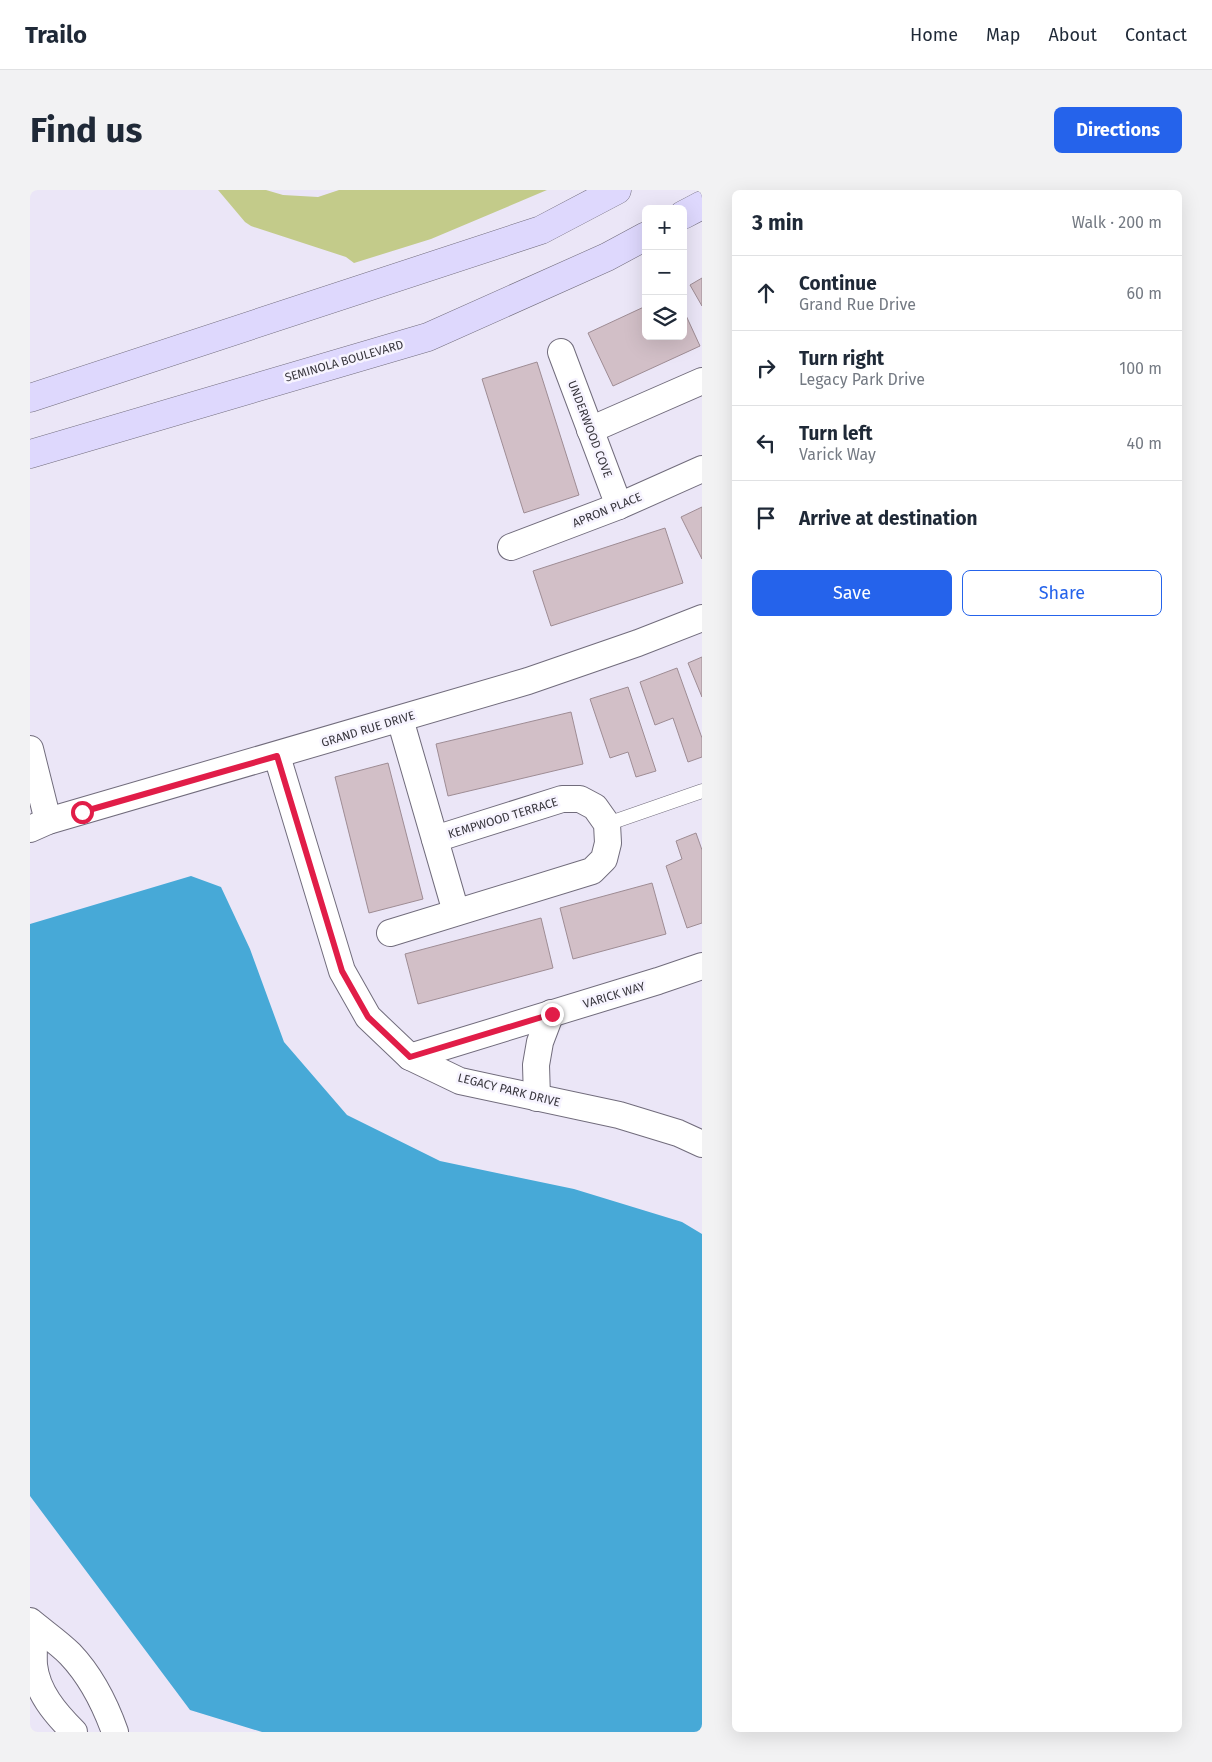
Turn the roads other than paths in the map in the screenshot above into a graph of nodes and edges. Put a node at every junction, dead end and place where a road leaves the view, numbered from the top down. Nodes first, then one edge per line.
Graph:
1 (616, 190) edge
2 (702, 205) edge
3 (687, 213) edge
4 (642, 238) edge
5 (561, 352) dead end
6 (702, 381) edge
7 (30, 398) edge
8 (590, 430) junction
9 (30, 454) edge
10 (702, 469) edge
11 (619, 506) junction
12 (511, 547) dead end
13 (702, 618) edge
14 (400, 719) junction
15 (30, 749) edge
16 (277, 756) junction
17 (702, 791) edge
18 (606, 824) junction
19 (39, 825) edge
20 (435, 839) junction
21 (456, 912) junction
22 (390, 933) dead end
23 (702, 966) edge
24 (552, 1014) junction
25 (410, 1057) junction
26 (538, 1098) junction
27 (702, 1144) edge
28 (30, 1621) edge
29 (30, 1626) edge
30 (74, 1732) edge
31 (115, 1732) edge

1 - 7 main road
2 - 3 main road
4 - 9 main road, SEMINOLA BOULEVARD
5 - 8 street, UNDERWOOD COVE
6 - 8 street
8 - 11 street, UNDERWOOD COVE
10 - 11 street, APRON PLACE
11 - 12 street, APRON PLACE
13 - 14 street, GRAND RUE DRIVE
14 - 16 street, GRAND RUE DRIVE
14 - 20 street, KEMPWOOD TERRACE
15 - 19 street
16 - 19 street, GRAND RUE DRIVE
16 - 25 street, LEGACY PARK DRIVE
17 - 18 lane
18 - 20 street, KEMPWOOD TERRACE
18 - 21 street
20 - 21 street, KEMPWOOD TERRACE
21 - 22 street
23 - 24 street, VARICK WAY
24 - 25 street, VARICK WAY
24 - 26 street
25 - 26 street, LEGACY PARK DRIVE
26 - 27 street, LEGACY PARK DRIVE
28 - 31 street
29 - 30 street

